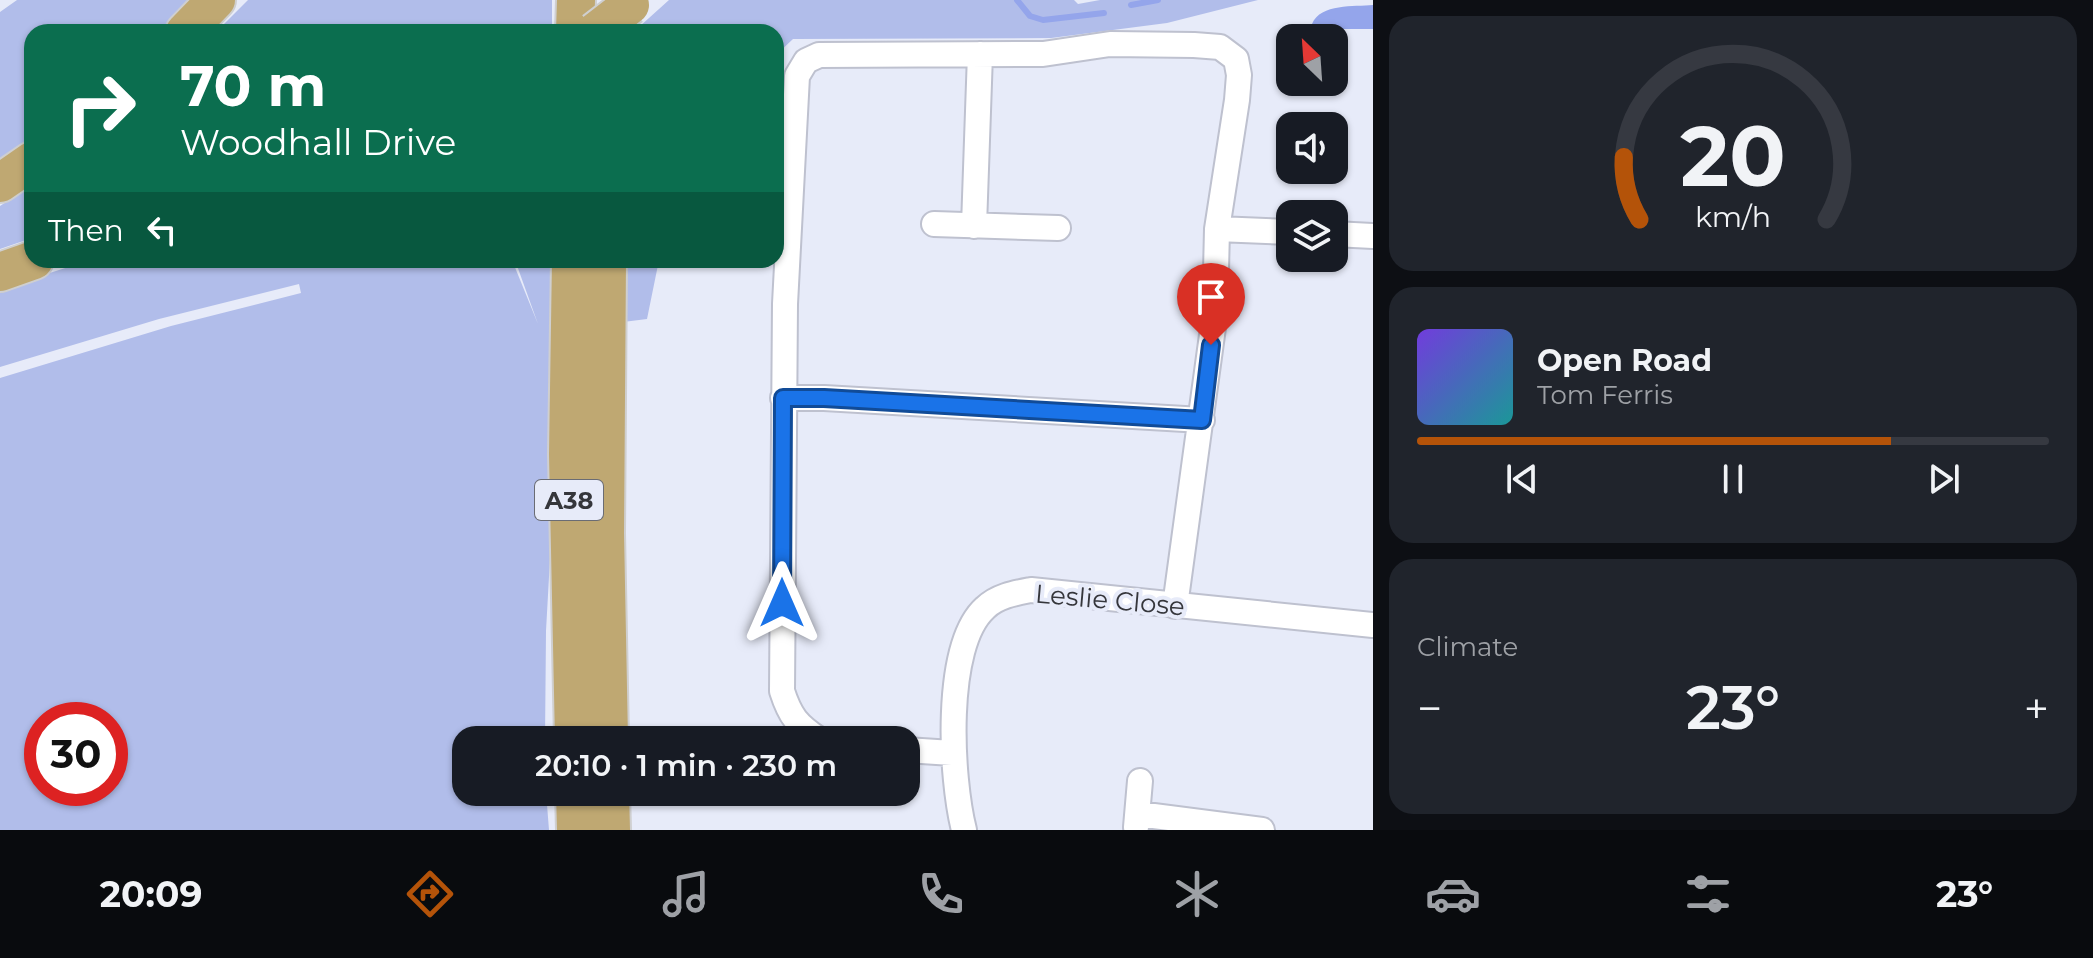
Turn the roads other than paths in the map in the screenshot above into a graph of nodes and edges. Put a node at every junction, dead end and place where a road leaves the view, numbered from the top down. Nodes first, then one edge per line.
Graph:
1 (216, 0) edge
2 (576, 0) edge
3 (621, 9) edge
4 (193, 24) edge
5 (575, 24) edge
6 (604, 24) edge
7 (980, 54) junction
8 (24, 166) edge
9 (0, 183) edge
10 (934, 224) dead end
11 (974, 226) junction
12 (1058, 228) dead end
13 (1217, 229) junction
14 (1276, 231) edge
15 (1348, 235) edge
16 (1373, 236) edge
17 (24, 264) edge
18 (571, 268) edge
19 (607, 268) edge
20 (0, 272) edge
21 (783, 398) junction
22 (1202, 420) junction
23 (1175, 606) junction
24 (1373, 625) edge
25 (574, 726) edge
26 (609, 726) edge
27 (800, 726) edge
28 (920, 751) edge
29 (952, 753) junction
30 (1140, 781) dead end
31 (575, 806) edge
32 (610, 806) edge
33 (1137, 822) edge
34 (1234, 828) edge
35 (576, 830) edge
36 (611, 830) edge
37 (964, 830) edge
38 (1262, 830) edge

1 - 4 highway
2 - 5 highway
3 - 6 highway, bridge
7 - 11 street
7 - 13 street
7 - 21 street
8 - 9 highway
10 - 11 street
11 - 12 street
13 - 14 street
13 - 22 street
15 - 16 street
17 - 20 highway
18 - 25 highway, A38
19 - 26 highway, A38
21 - 22 street
21 - 27 street
22 - 23 street
23 - 24 street, Leslie Close
23 - 29 street, Leslie Close
28 - 29 street
29 - 37 street, Leslie Close
30 - 33 street
31 - 35 highway
32 - 36 highway
33 - 34 street
34 - 38 street

